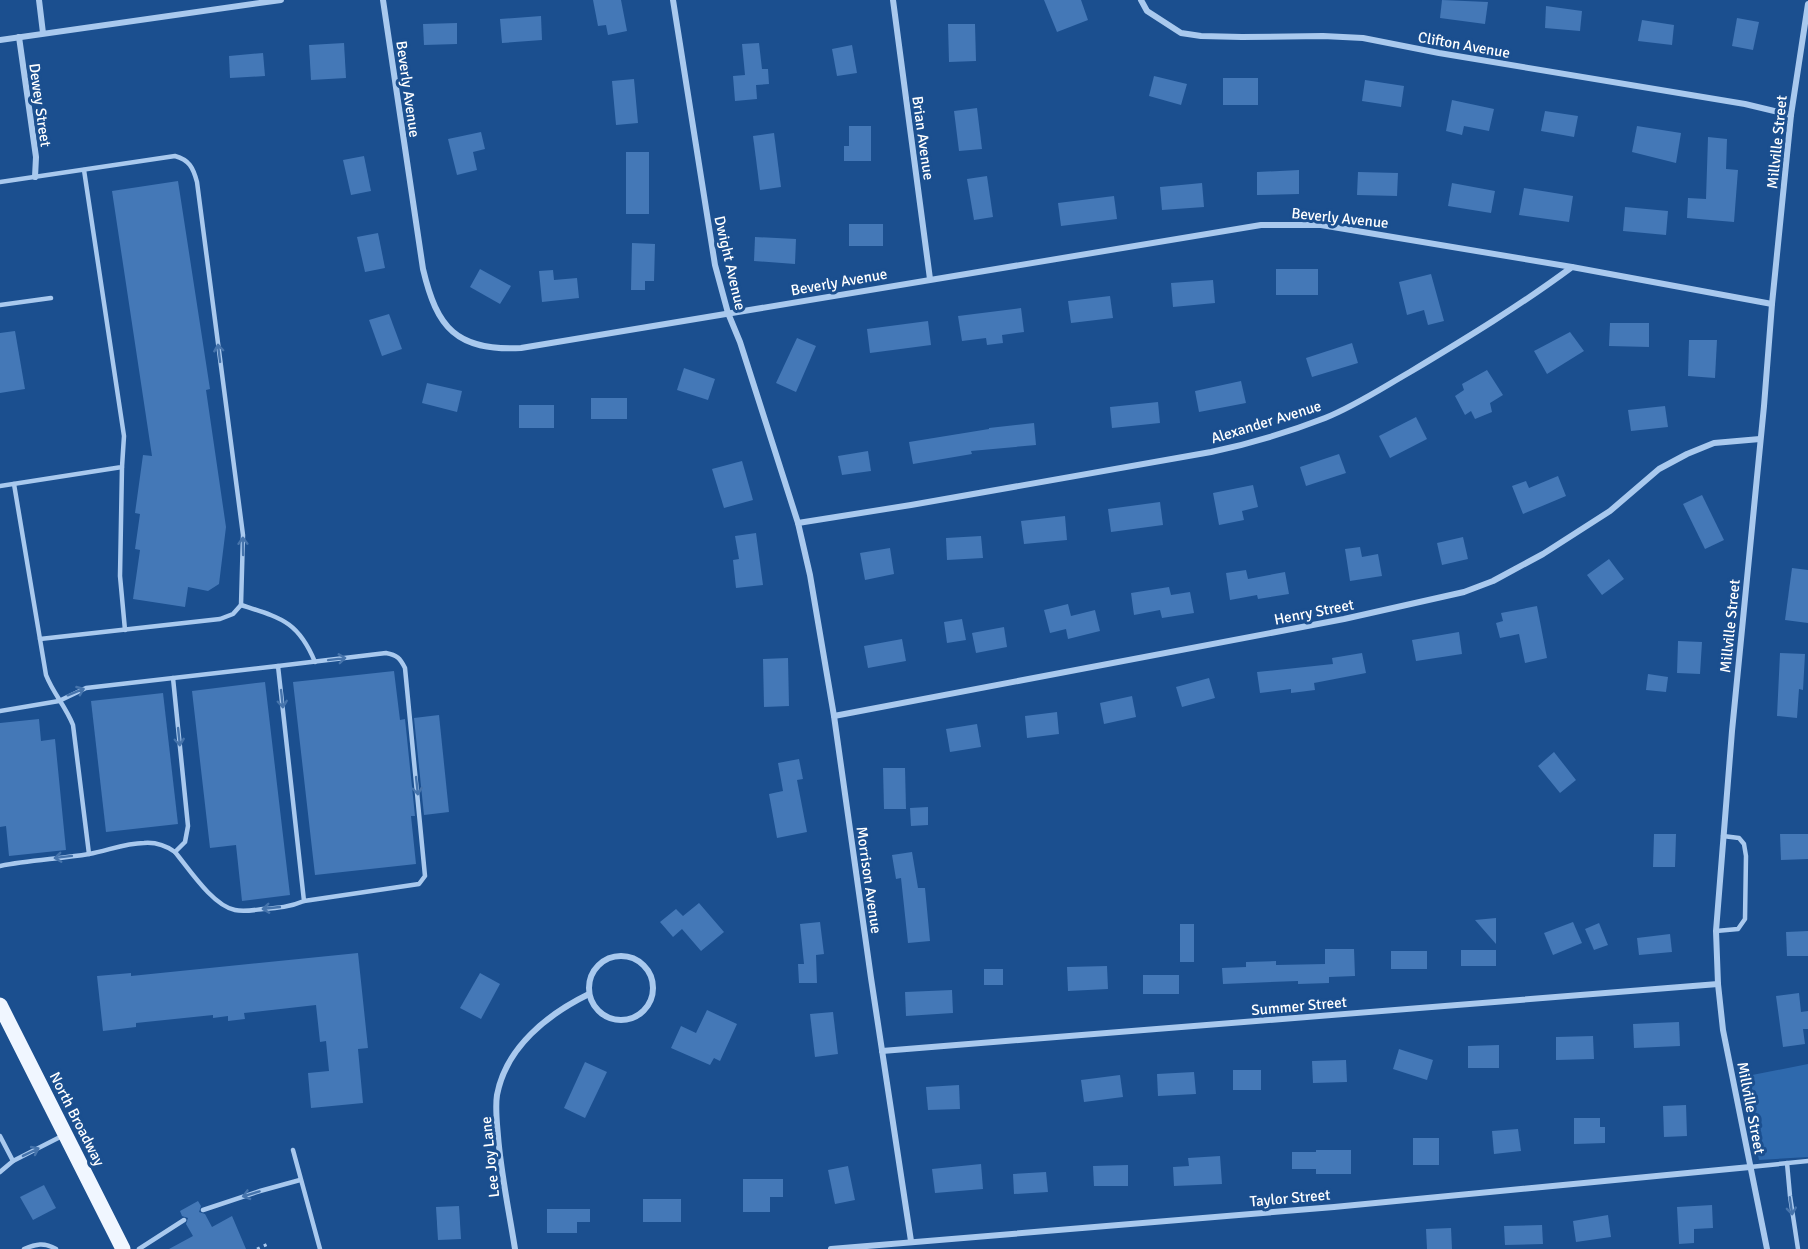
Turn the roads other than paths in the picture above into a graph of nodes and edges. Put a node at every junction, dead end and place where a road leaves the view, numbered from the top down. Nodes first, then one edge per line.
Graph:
1 (39, 0) edge
2 (281, 0) edge
3 (383, 0) edge
4 (673, 0) edge
5 (893, 0) edge
6 (1141, 0) edge
7 (1808, 4) edge
8 (43, 33) junction
9 (19, 37) junction
10 (0, 40) edge
11 (1791, 115) junction
12 (84, 170) junction
13 (35, 177) junction
14 (0, 182) edge
15 (1572, 267) junction
16 (930, 279) junction
17 (51, 298) dead end
18 (1772, 304) junction
19 (0, 305) edge
20 (728, 313) junction
21 (1760, 439) junction
22 (122, 467) junction
23 (14, 484) junction
24 (0, 486) edge
25 (798, 523) junction
26 (241, 605) junction
27 (125, 630) junction
28 (40, 639) junction
29 (315, 662) junction
30 (279, 666) junction
31 (173, 678) junction
32 (59, 700) junction
33 (0, 711) edge
34 (834, 716) junction
35 (1723, 836) junction
36 (175, 852) junction
37 (89, 854) junction
38 (0, 866) edge
39 (304, 901) junction
40 (1716, 931) junction
41 (1718, 984) junction
42 (589, 994) junction
43 (0, 1005) edge
44 (882, 1052) junction
45 (65, 1135) junction
46 (0, 1136) edge
47 (293, 1150) dead end
48 (13, 1161) junction
49 (1808, 1161) edge
50 (1787, 1163) junction
51 (1750, 1167) junction
52 (0, 1172) edge
53 (300, 1180) junction
54 (203, 1210) dead end
55 (184, 1220) dead end
56 (911, 1241) junction
57 (24, 1249) edge
58 (56, 1249) edge
59 (123, 1249) edge
60 (139, 1249) edge
61 (320, 1249) edge
62 (515, 1249) edge
63 (831, 1249) edge
64 (842, 1249) edge
65 (1767, 1249) edge
66 (1798, 1249) edge

1 - 8 street
2 - 8 street
3 - 20 street, Beverly Avenue
4 - 20 street, Dwight Avenue
5 - 16 street, Brian Avenue
6 - 11 street, Clifton Avenue
7 - 11 street, Millville Street
8 - 9 street
9 - 10 street
9 - 13 street, Dewey Street
11 - 18 street, Millville Street
12 - 13 lane
12 - 22 lane
26 -> 12 lane
13 - 14 lane
15 - 16 street, Beverly Avenue
15 - 18 street
15 - 25 street, Alexander Avenue
16 - 20 street, Beverly Avenue
17 - 19 lane
18 - 21 street, Millville Street
20 - 25 street, Dwight Avenue
21 - 34 street, Henry Street
21 - 35 street, Millville Street
22 - 23 lane
22 - 27 lane
23 - 24 lane
23 - 28 lane
25 - 34 street, Morrison Avenue
26 - 27 lane
26 - 29 lane
27 - 28 lane
28 - 32 lane
29 - 30 lane
29 -> 39 lane
30 - 31 lane
30 -> 39 lane
32 -> 31 lane
31 -> 36 lane
32 - 33 lane
32 - 37 lane
34 - 44 street, Morrison Avenue
35 - 40 street, Millville Street
35 - 40 lane
36 - 37 lane
39 -> 36 lane
37 -> 38 lane
40 - 41 street, Millville Street
41 - 44 street, Summer Street
41 - 51 street, Millville Street
42 - 42 street
42 - 62 street, Lee Joy Lane
43 - 45 main road, North Broadway
44 - 56 street, Morrison Avenue
48 -> 45 lane
45 - 59 main road, North Broadway
46 - 48 lane
47 - 53 lane
48 - 52 lane
49 - 50 lane
50 - 51 lane
50 -> 66 lane
51 - 56 street, Taylor Street
51 - 65 street, Millville Street
53 -> 54 lane
53 - 61 lane
55 - 60 lane
56 - 64 street, Taylor Street
57 - 58 lane
63 - 64 street, Taylor Street

